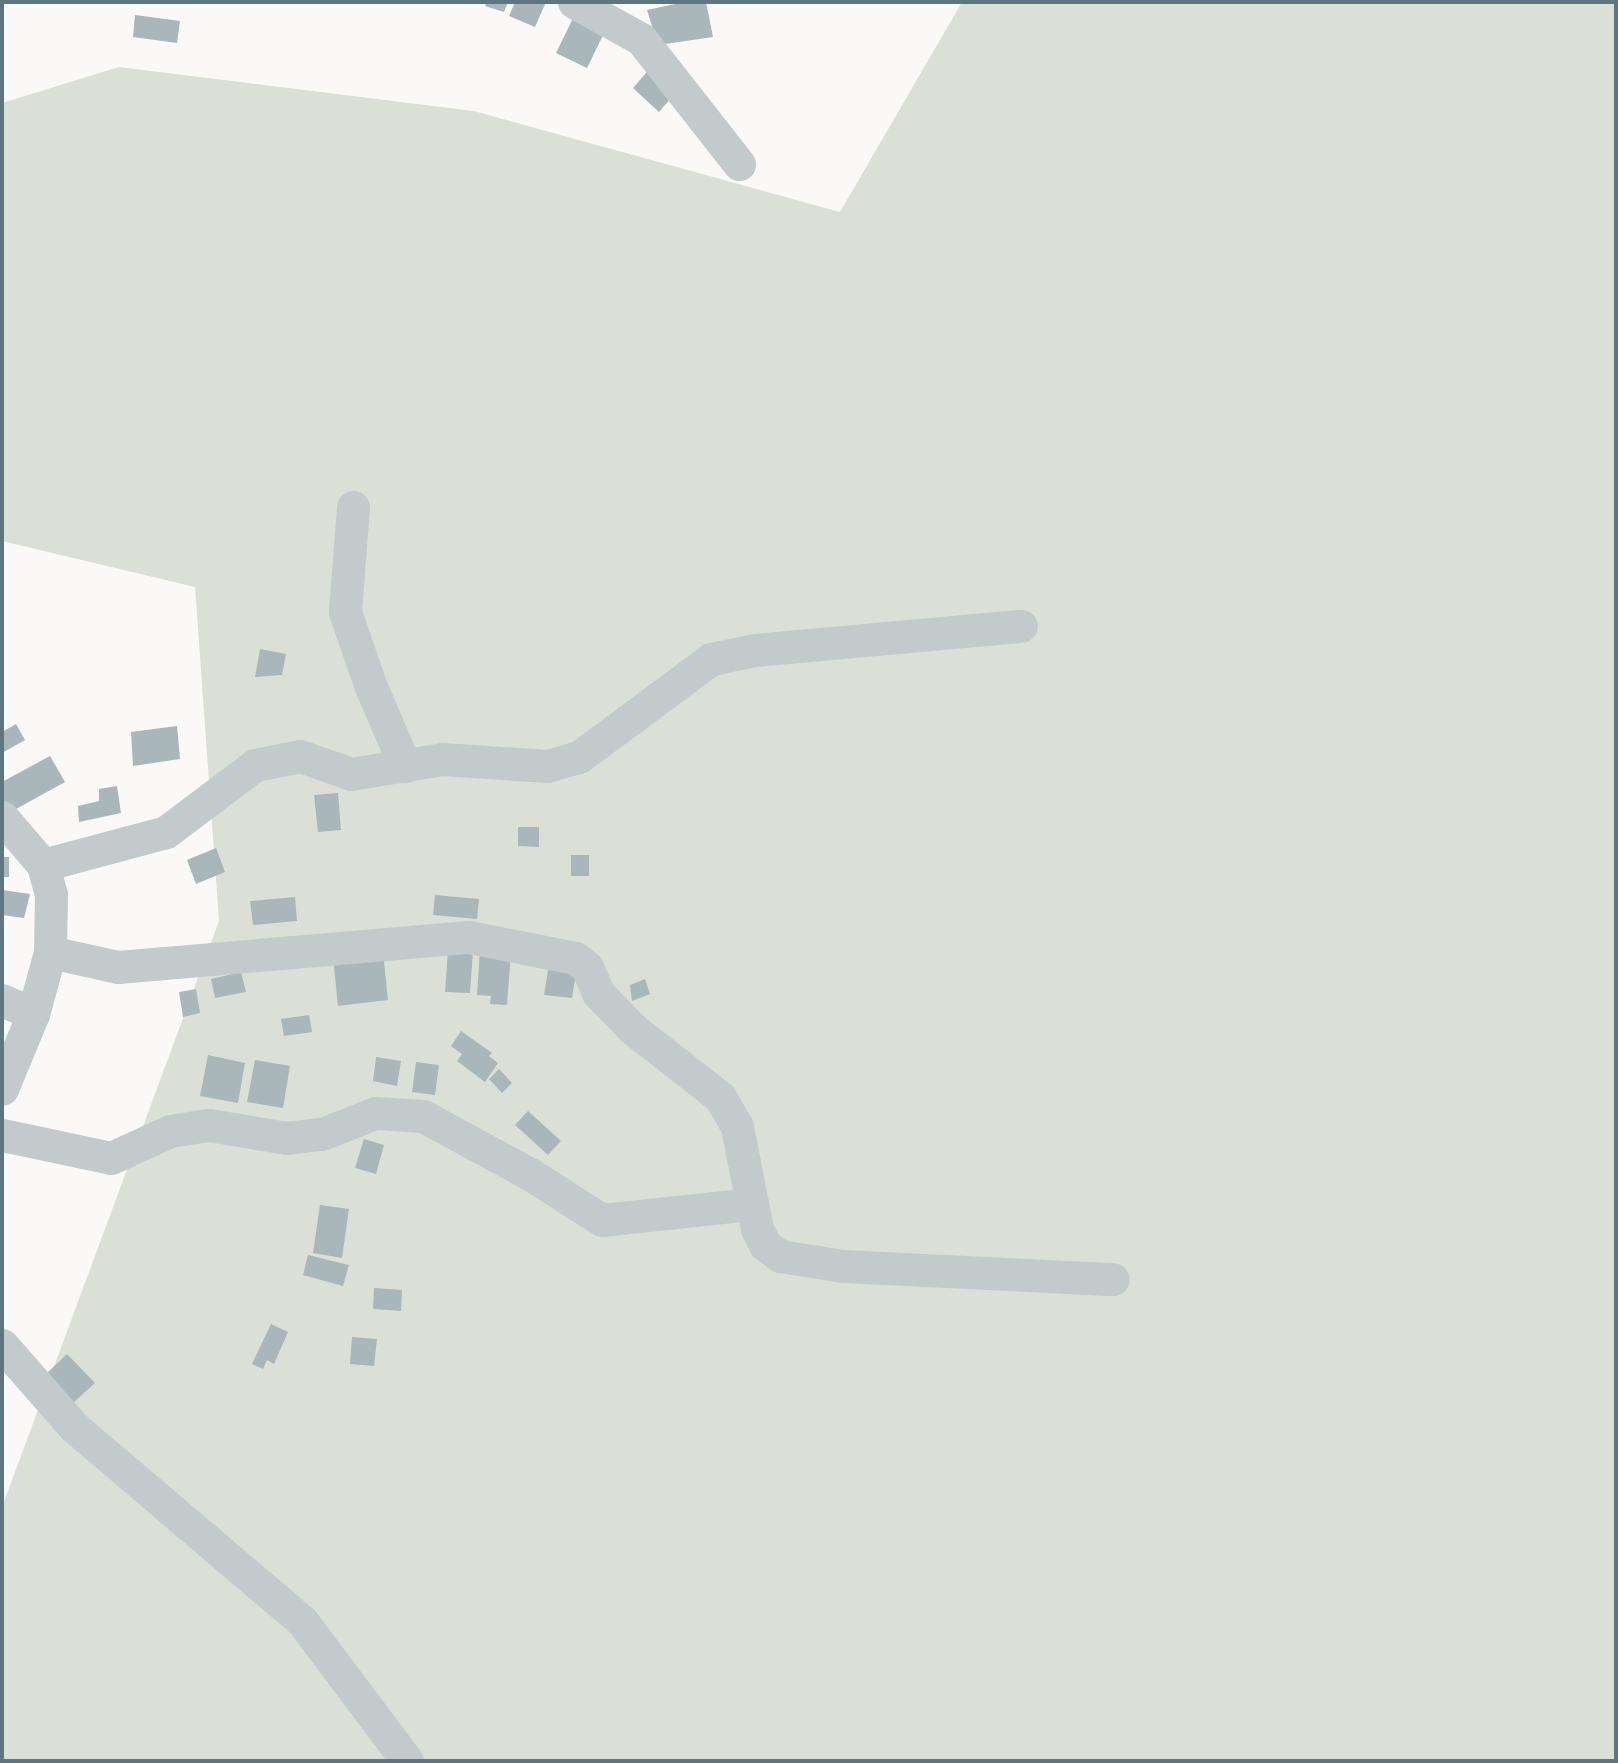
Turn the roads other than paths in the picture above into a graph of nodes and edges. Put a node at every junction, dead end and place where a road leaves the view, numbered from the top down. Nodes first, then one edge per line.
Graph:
1 (574, 2) edge
2 (739, 164) dead end
3 (353, 507) dead end
4 (1021, 626) dead end
5 (405, 766) junction
6 (2, 817) edge
7 (43, 865) junction
8 (50, 952) junction
9 (2, 1000) edge
10 (33, 1014) junction
11 (2, 1089) edge
12 (2, 1135) edge
13 (752, 1204) junction
14 (1113, 1279) dead end
15 (2, 1345) edge
16 (407, 1761) edge

1 - 2 street
3 - 5 street
4 - 5 street
5 - 7 street
6 - 7 street
7 - 8 street
8 - 10 street
8 - 13 street
9 - 10 street
10 - 11 street
12 - 13 street
13 - 14 street
15 - 16 street

